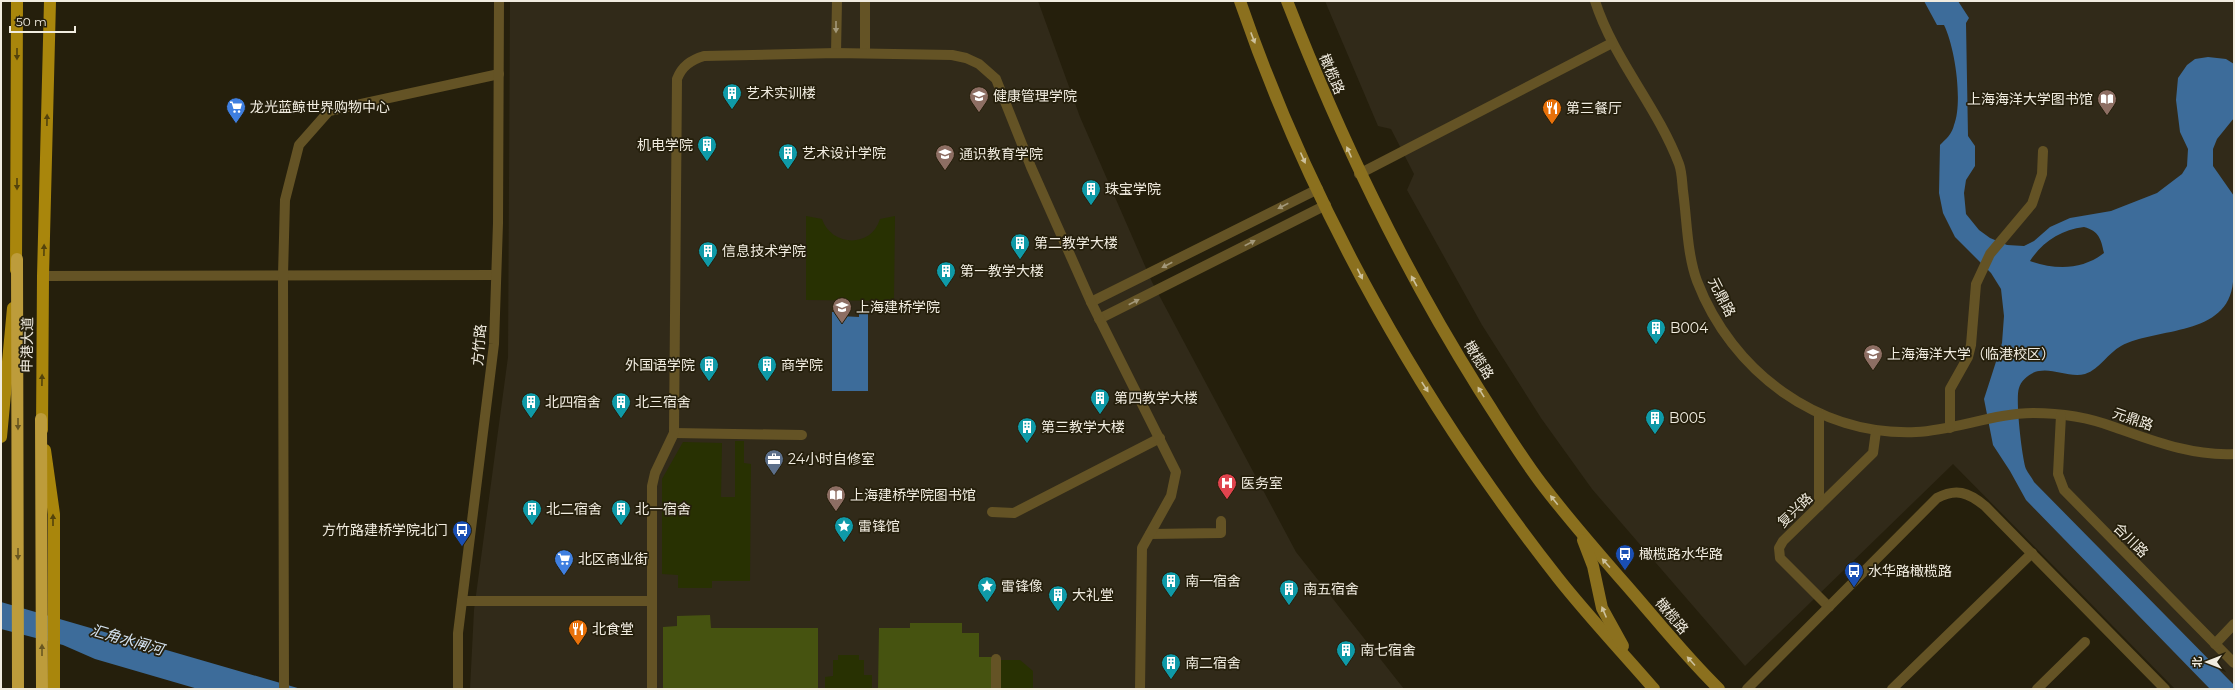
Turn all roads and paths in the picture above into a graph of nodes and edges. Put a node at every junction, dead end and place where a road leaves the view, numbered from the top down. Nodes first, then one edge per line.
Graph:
1 (17, 1) edge
2 (50, 1) edge
3 (499, 1) edge
4 (836, 1) edge
5 (866, 1) edge
6 (1240, 1) edge
7 (1287, 1) edge
8 (1596, 1) edge
9 (1612, 43) junction
10 (836, 53) junction
11 (865, 53) junction
12 (499, 74) junction
13 (2043, 151) dead end
14 (1359, 174) junction
15 (1318, 189) junction
16 (1326, 205) junction
17 (17, 259) junction
18 (1152, 272) junction
19 (283, 275) junction
20 (496, 275) junction
21 (43, 276) junction
22 (1160, 288) junction
23 (1091, 302) junction
24 (1099, 319) junction
25 (1819, 414) junction
26 (2061, 415) junction
27 (41, 419) junction
28 (1950, 428) junction
29 (1876, 431) junction
30 (674, 433) junction
31 (802, 435) dead end
32 (1, 437) edge
33 (1160, 438) junction
34 (2234, 454) edge
35 (1819, 506) junction
36 (992, 512) dead end
37 (1221, 521) dead end
38 (1579, 530) junction
39 (1150, 534) junction
40 (2032, 553) junction
41 (462, 601) junction
42 (652, 601) junction
43 (1829, 607) junction
44 (2234, 624) edge
45 (2086, 642) dead end
46 (2215, 644) junction
47 (996, 659) dead end
48 (2234, 663) edge
49 (1637, 670) junction
50 (18, 689) edge
51 (42, 689) edge
52 (54, 689) edge
53 (284, 689) edge
54 (458, 689) edge
55 (652, 689) edge
56 (996, 689) edge
57 (1140, 689) edge
58 (1654, 689) edge
59 (1718, 689) edge
60 (1747, 689) edge
61 (1892, 689) edge
62 (2037, 689) edge
63 (2165, 689) edge

1 -> 17 main road, 申港大道
21 -> 2 main road, 申港大道
3 - 12 street, 方竹路
4 -> 10 street
5 - 11 street
6 -> 15 main road
14 -> 7 main road, 橄榄路
8 - 9 street, 元鼎路
9 - 14 street
9 - 25 street, 元鼎路
10 - 11 street
10 - 30 street
11 - 23 street
12 - 19 street
12 - 20 street, 方竹路
13 - 28 street
38 -> 14 main road, 橄榄路
15 - 16 main road
15 -> 18 street
22 -> 16 street
16 -> 49 main road
17 - 32 main road, 申港大道
17 -> 50 highway
18 - 22 street
18 - 23 street
19 - 20 street
19 - 21 street
19 - 53 street
20 - 41 street, 方竹路
27 -> 21 main road, 申港大道
24 -> 22 street
23 - 24 street
24 - 33 street
25 - 29 street, 元鼎路
25 - 35 street
26 - 28 street, 元鼎路
26 - 34 street, 元鼎路
26 - 46 street, 合川路
51 -> 27 highway
52 -> 27 main road, 申港大道
28 - 29 street, 元鼎路
29 - 35 street, 复兴路
30 - 31 street
30 - 42 street
33 - 36 street
33 - 39 street
35 - 43 street, 复兴路
37 - 39 street
49 -> 38 main road
59 -> 38 main road, 橄榄路
39 - 57 street
40 - 43 street
40 - 61 street
40 - 63 street
41 - 42 street
41 - 54 street, 方竹路
42 - 55 street
43 - 60 street
44 - 46 street
45 - 62 street
46 - 48 street, 合川路
47 - 56 street
49 - 58 main road

